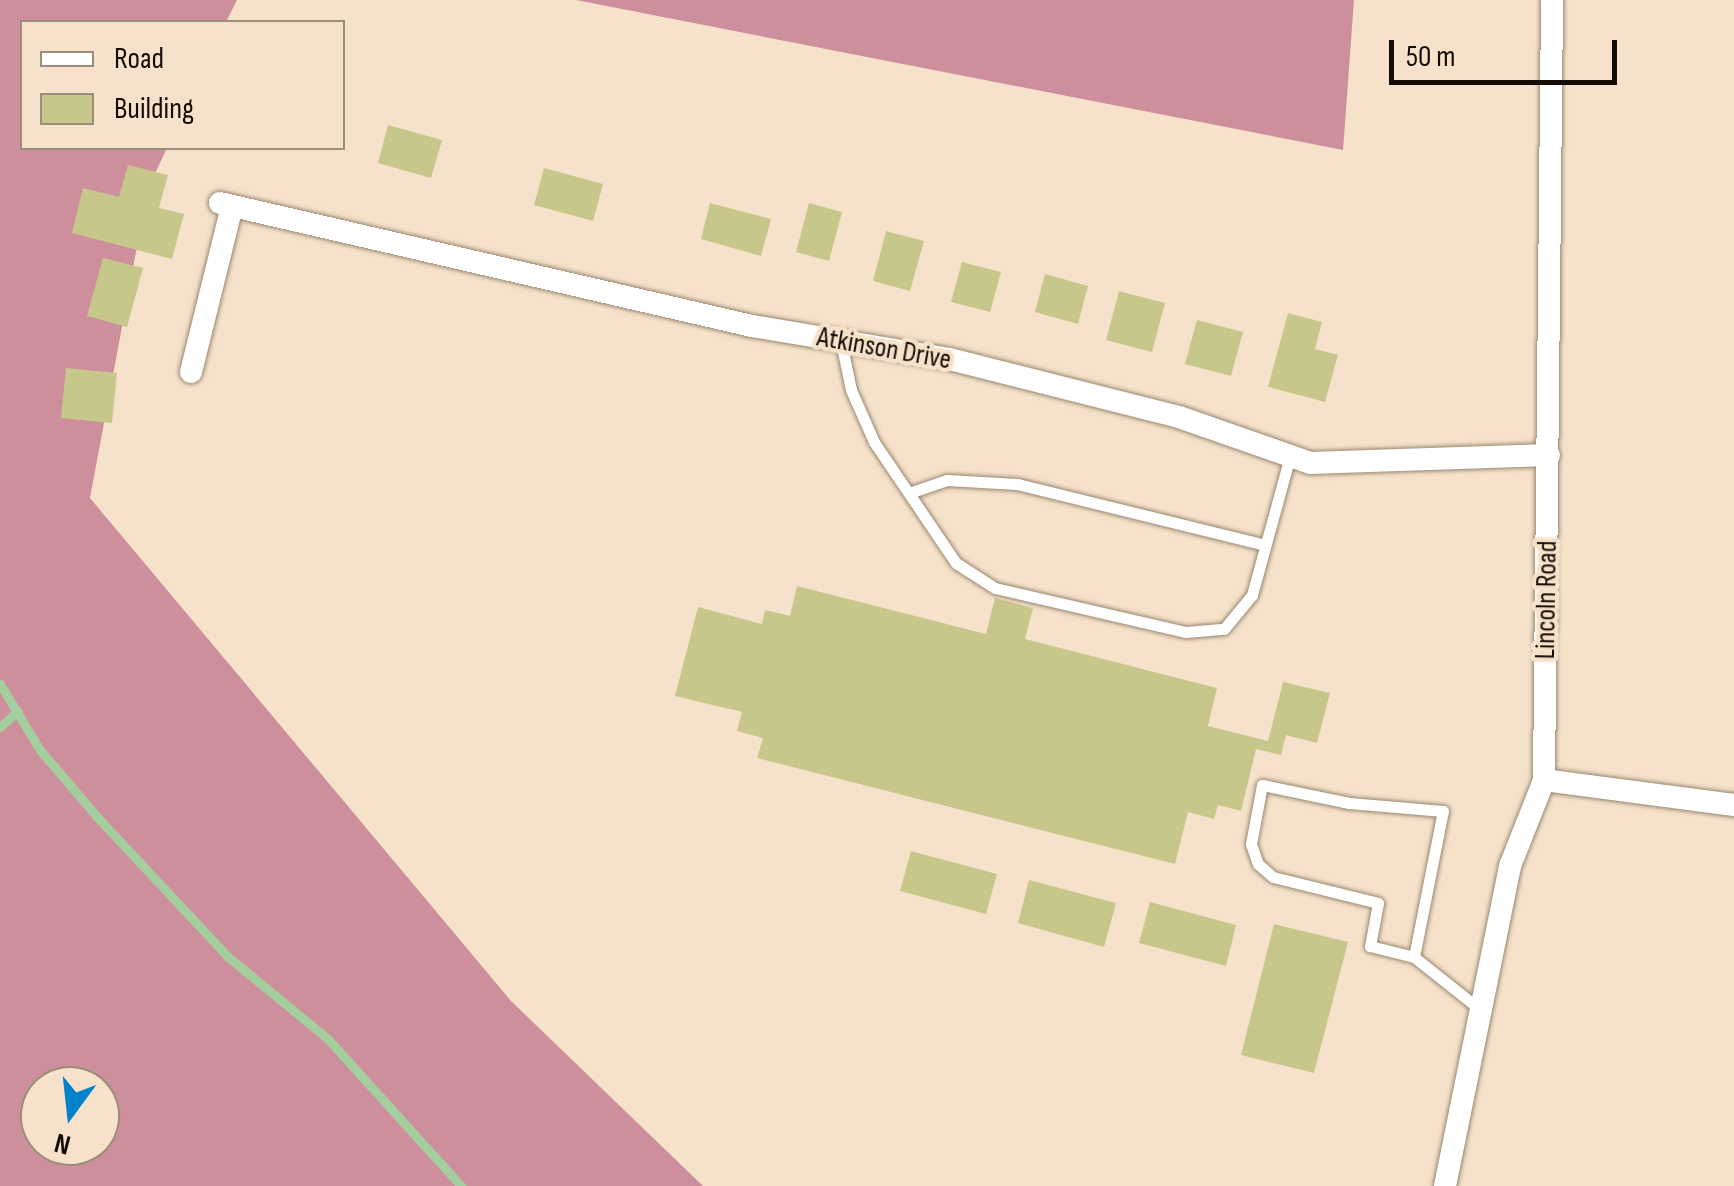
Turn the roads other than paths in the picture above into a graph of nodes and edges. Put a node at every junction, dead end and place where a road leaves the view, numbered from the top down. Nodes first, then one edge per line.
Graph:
1 (1552, 0) edge
2 (841, 342) junction
3 (191, 372) dead end
4 (1550, 455) junction
5 (1290, 456) junction
6 (909, 494) junction
7 (1265, 544) junction
8 (1544, 780) junction
9 (1734, 805) edge
10 (1414, 958) junction
11 (1477, 1007) junction
12 (1445, 1186) edge

1 - 4 street, Lincoln Road
2 - 3 street, Atkinson Drive
2 - 5 street, Atkinson Drive
2 - 6 lane
4 - 5 street, Atkinson Drive
4 - 8 street, Lincoln Road
5 - 7 lane
6 - 7 lane
6 - 7 lane
8 - 9 street
8 - 11 street, Lincoln Road
10 - 10 lane
10 - 11 lane
11 - 12 street, Lincoln Road

